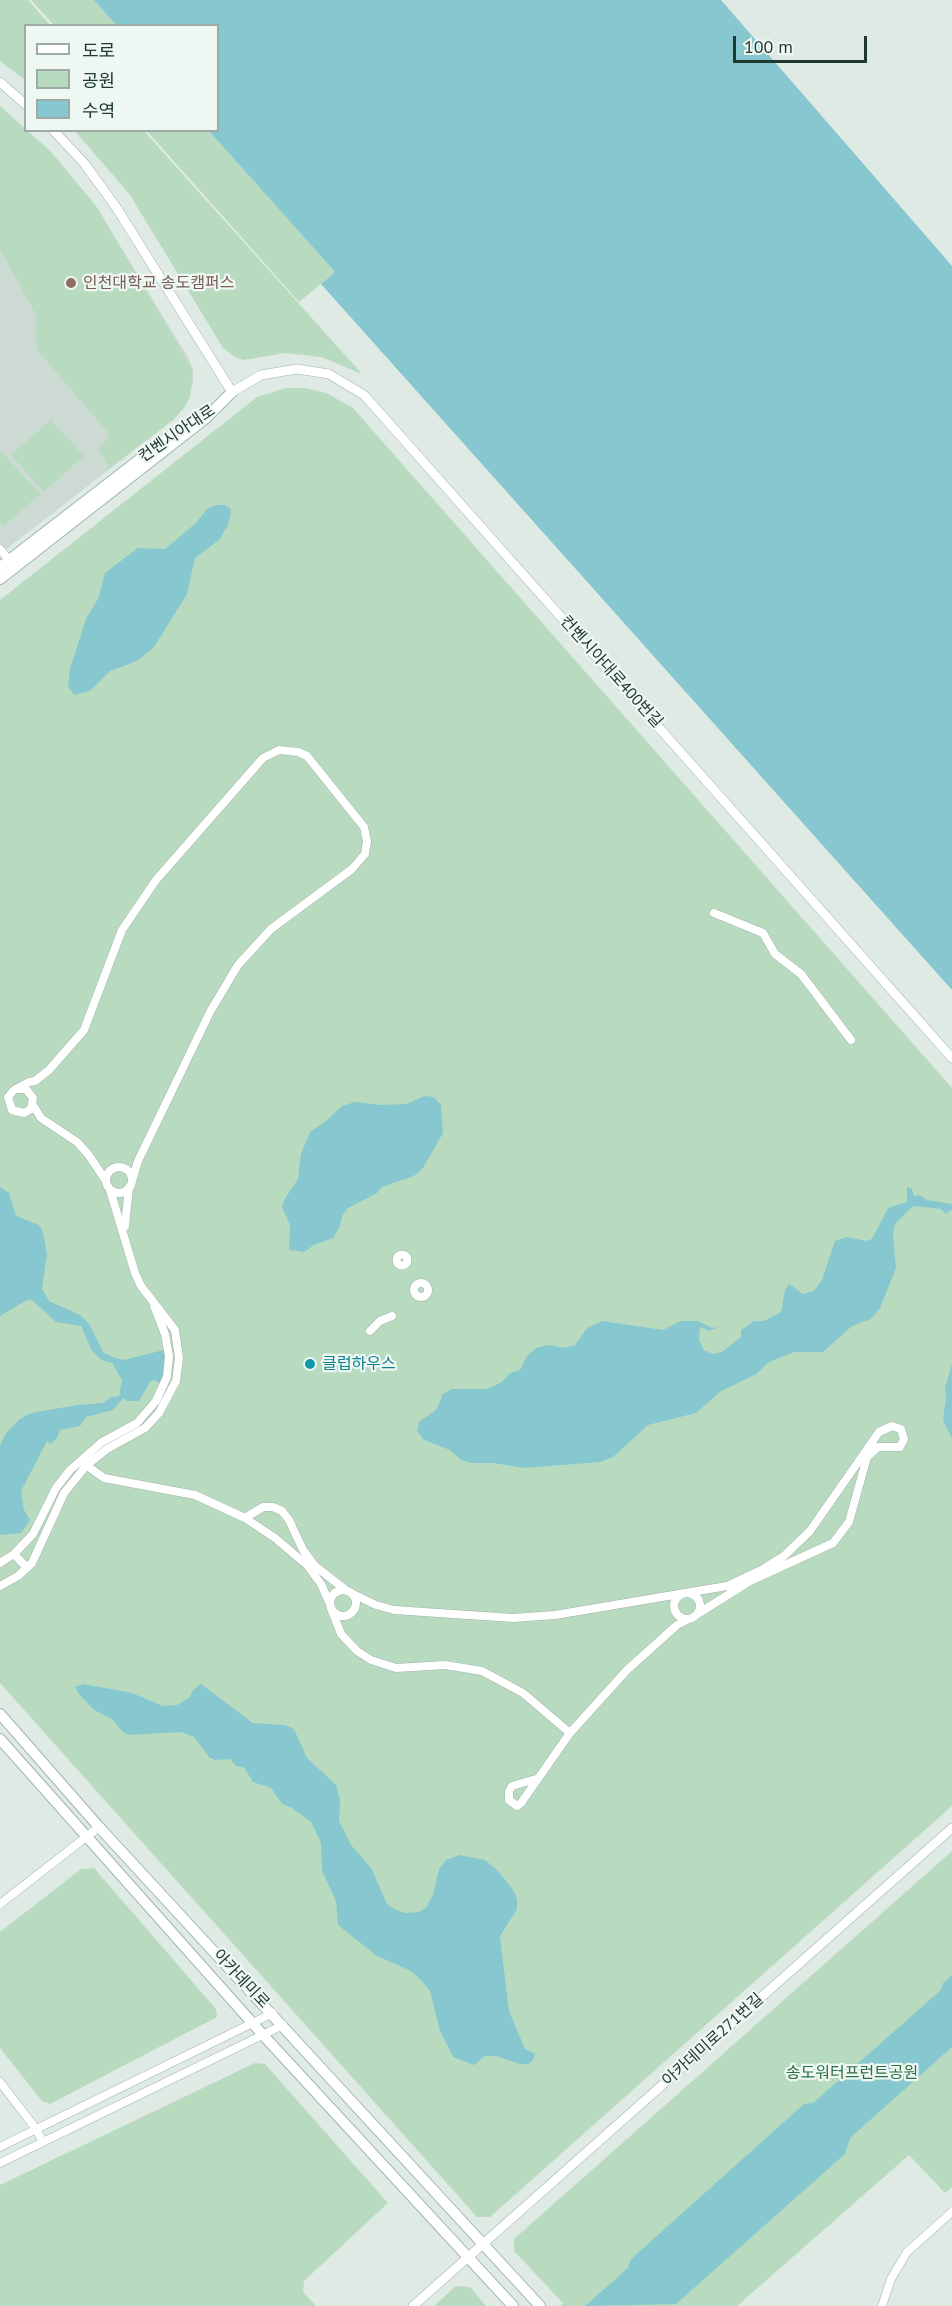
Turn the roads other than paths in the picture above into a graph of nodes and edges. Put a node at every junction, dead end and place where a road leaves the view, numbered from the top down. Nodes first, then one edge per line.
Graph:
1 (0, 82) edge
2 (24, 103) edge
3 (55, 132) edge
4 (232, 392) junction
5 (220, 404) junction
6 (0, 549) edge
7 (9, 560) junction
8 (0, 567) edge
9 (0, 579) edge
10 (714, 913) dead end
11 (851, 1040) dead end
12 (952, 1058) edge
13 (35, 1081) junction
14 (14, 1091) junction
15 (32, 1095) junction
16 (0, 1097) edge
17 (33, 1105) junction
18 (0, 1110) edge
19 (18, 1114) junction
20 (47, 1122) junction
21 (138, 1161) junction
22 (98, 1167) junction
23 (123, 1168) junction
24 (111, 1170) junction
25 (106, 1181) junction
26 (130, 1184) junction
27 (110, 1190) junction
28 (125, 1233) junction
29 (150, 1297) junction
30 (392, 1316) dead end
31 (370, 1331) dead end
32 (167, 1346) junction
33 (178, 1347) junction
34 (166, 1377) junction
35 (176, 1380) junction
36 (83, 1463) junction
37 (245, 1518) junction
38 (14, 1554) junction
39 (0, 1563) edge
40 (27, 1568) junction
41 (0, 1586) edge
42 (349, 1592) junction
43 (686, 1593) junction
44 (663, 1596) junction
45 (370, 1603) junction
46 (674, 1604) junction
47 (330, 1606) junction
48 (352, 1612) junction
49 (677, 1615) junction
50 (693, 1617) junction
51 (677, 1625) junction
52 (341, 1634) junction
53 (0, 1714) edge
54 (570, 1733) junction
55 (0, 1739) edge
56 (536, 1779) dead end
57 (99, 1827) junction
58 (952, 1828) edge
59 (86, 1837) junction
60 (0, 1904) edge
61 (273, 2013) junction
62 (252, 2023) junction
63 (283, 2025) junction
64 (263, 2035) junction
65 (0, 2082) edge
66 (36, 2129) junction
67 (43, 2142) junction
68 (0, 2147) edge
69 (0, 2163) edge
70 (952, 2212) edge
71 (474, 2252) junction
72 (413, 2306) edge
73 (513, 2306) edge
74 (540, 2306) edge
75 (882, 2306) edge

1 - 2 street
3 - 4 street
4 - 5 main road
4 - 12 street, 컨벤시아대로400번길
5 - 7 main road, 컨벤시아대로
5 - 9 main road, 컨벤시아대로
6 - 7 street
7 - 8 main road, 컨벤시아대로
10 - 11 street
13 - 14 street
13 - 15 street
13 - 21 street
14 - 15 street
14 - 16 street
14 - 19 street
15 - 17 street
17 - 19 street
17 - 20 street
18 - 19 street
19 - 20 street
20 - 22 street
21 - 23 street
21 - 26 street
22 - 24 street
22 - 25 street
23 - 24 street
23 - 26 street
24 - 25 street
25 - 27 street
26 - 27 street
26 - 28 street
27 - 28 street
28 - 29 street
29 - 32 street
29 - 33 street
30 - 31 street
32 - 33 street
32 - 34 street
33 - 35 street
34 - 35 street
34 - 36 street
35 - 36 street
36 - 37 street
36 - 38 street
36 - 40 street
37 - 42 street
37 - 47 street
38 - 39 street
38 - 40 street
40 - 41 street
42 - 45 street
42 - 47 street
42 - 48 street
43 - 44 street
43 - 46 street
43 - 50 street
43 - 50 street
44 - 45 street
44 - 46 street
45 - 48 street
46 - 49 street
47 - 48 street
47 - 52 street
48 - 52 street
49 - 50 street
49 - 51 street
50 - 51 street
51 - 54 street
52 - 54 street
53 - 57 main road, 아카데미로
54 - 56 street
55 - 59 main road, 아카데미로
57 - 59 street
57 - 61 main road, 아카데미로
58 - 71 street, 아카데미로271번길
59 - 60 street
59 - 62 main road, 아카데미로
61 - 62 street
61 - 63 main road, 아카데미로
62 - 64 main road, 아카데미로
62 - 66 street
63 - 64 street
63 - 71 main road, 아카데미로
64 - 67 street
64 - 71 main road, 아카데미로
65 - 66 street
66 - 67 street
66 - 68 street
67 - 69 street
70 - 75 street
71 - 72 street, 아카데미로271번길
71 - 73 main road
71 - 74 main road

